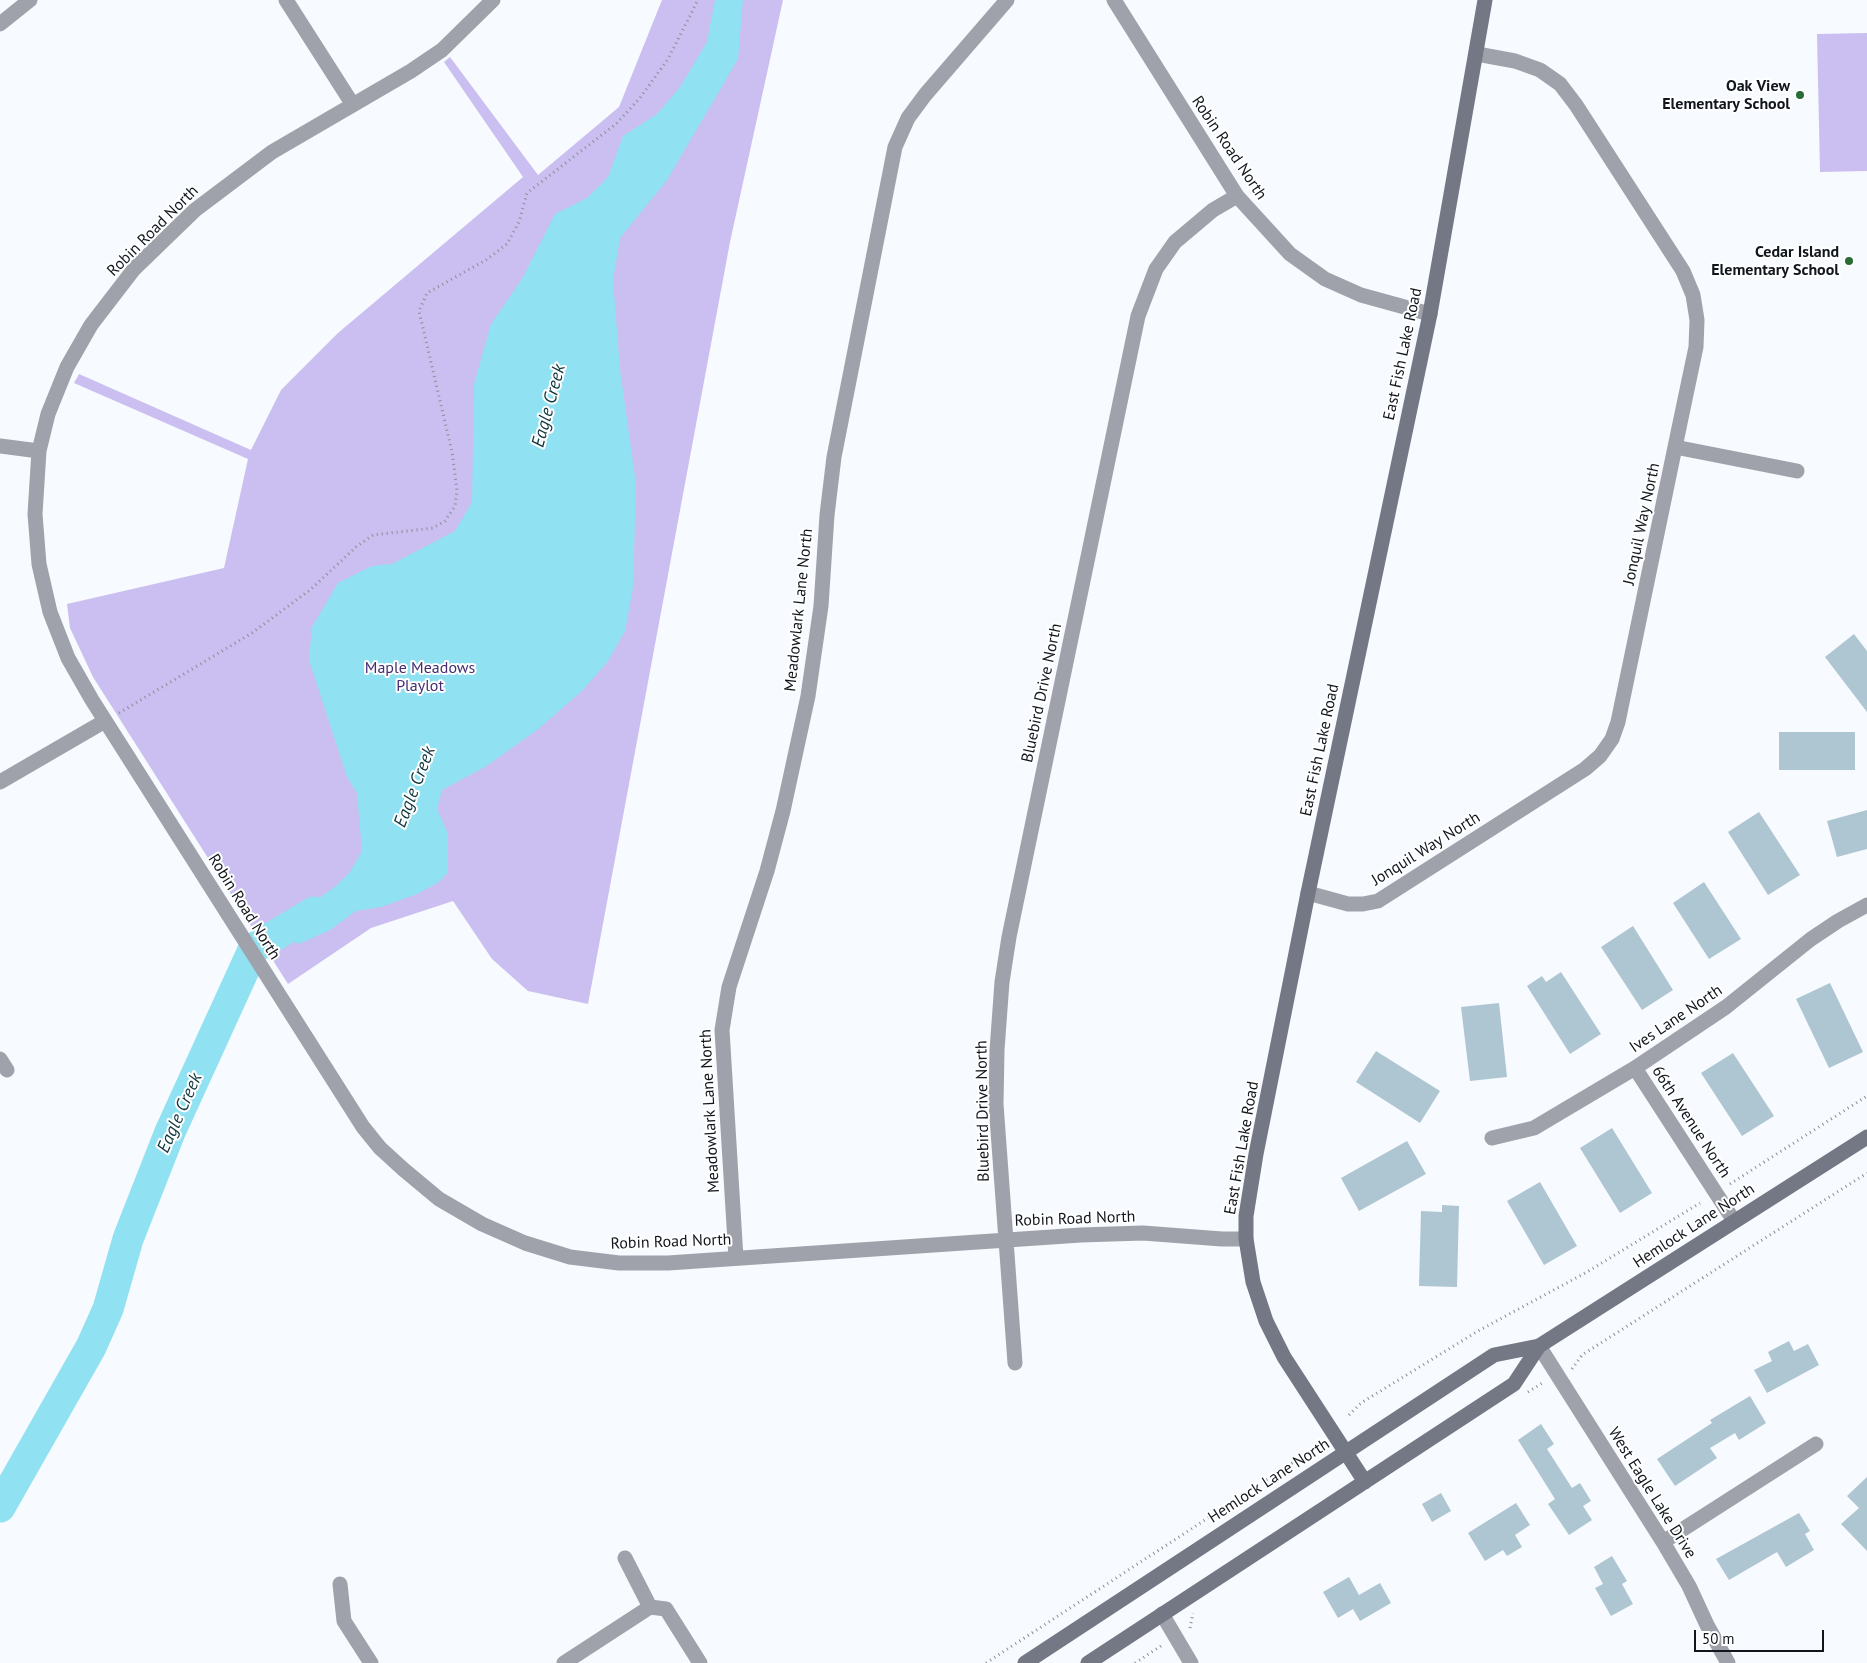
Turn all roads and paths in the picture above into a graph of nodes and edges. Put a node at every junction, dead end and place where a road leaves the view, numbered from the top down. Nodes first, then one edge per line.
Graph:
1 (30, 0) edge
2 (286, 0) edge
3 (493, 0) edge
4 (698, 0) edge
5 (1007, 0) edge
6 (1114, 0) edge
7 (1485, 0) edge
8 (0, 24) edge
9 (1477, 54) junction
10 (353, 105) junction
11 (1237, 196) junction
12 (1430, 314) junction
13 (0, 446) edge
14 (1676, 447) junction
15 (40, 452) junction
16 (1797, 471) dead end
17 (105, 721) junction
18 (0, 782) edge
19 (1308, 893) junction
20 (1867, 905) edge
21 (1635, 1068) junction
22 (1867, 1096) edge
23 (1867, 1137) edge
24 (1492, 1138) dead end
25 (1730, 1184) dead end
26 (1700, 1203) dead end
27 (1734, 1221) junction
28 (1006, 1239) junction
29 (1246, 1239) junction
30 (736, 1258) junction
31 (1539, 1346) junction
32 (1015, 1363) dead end
33 (1349, 1415) dead end
34 (1816, 1444) dead end
35 (1346, 1451) junction
36 (1309, 1452) dead end
37 (1365, 1482) junction
38 (1663, 1542) junction
39 (625, 1558) dead end
40 (340, 1584) dead end
41 (650, 1607) junction
42 (1162, 1614) junction
43 (370, 1663) edge
44 (564, 1663) edge
45 (700, 1663) edge
46 (986, 1663) edge
47 (1026, 1663) edge
48 (1088, 1663) edge
49 (1191, 1663) edge
50 (1728, 1663) edge

1 - 8 street
2 - 10 street
3 - 10 street, Robin Road North
4 - 17 path
5 - 30 street, Meadowlark Lane North
6 - 11 street, Robin Road North
7 - 9 main road, East Fish Lake Road
9 - 12 main road, East Fish Lake Road
9 - 14 street, Jonquil Way North
10 - 15 street, Robin Road North
11 - 12 street, Robin Road North
11 - 28 street, Bluebird Drive North
12 - 19 main road, East Fish Lake Road
13 - 15 street
14 - 16 street
14 - 19 street, Jonquil Way North
15 - 17 street, Robin Road North
17 - 18 street
17 - 30 street, Robin Road North
19 - 29 main road, East Fish Lake Road
20 - 21 street, Ives Lane North
21 - 24 street, Ives Lane North
21 - 27 street, 66th Avenue North
22 - 25 path
23 - 27 main road, Hemlock Lane North
26 - 33 path
27 - 31 main road, Hemlock Lane North
28 - 29 street, Robin Road North
28 - 30 street, Robin Road North
28 - 32 street, Bluebird Drive North
29 - 35 main road, East Fish Lake Road
31 - 35 main road, Hemlock Lane North
31 - 37 main road, Hemlock Lane North
31 - 38 street, West Eagle Lake Drive
34 - 38 street
35 - 37 main road, East Fish Lake Road
35 - 47 main road, Hemlock Lane North
36 - 46 path
37 - 42 main road, Hemlock Lane North
38 - 50 street, West Eagle Lake Drive
39 - 41 street
40 - 43 street
41 - 44 street
41 - 45 street
42 - 48 main road, Hemlock Lane North
42 - 49 street

